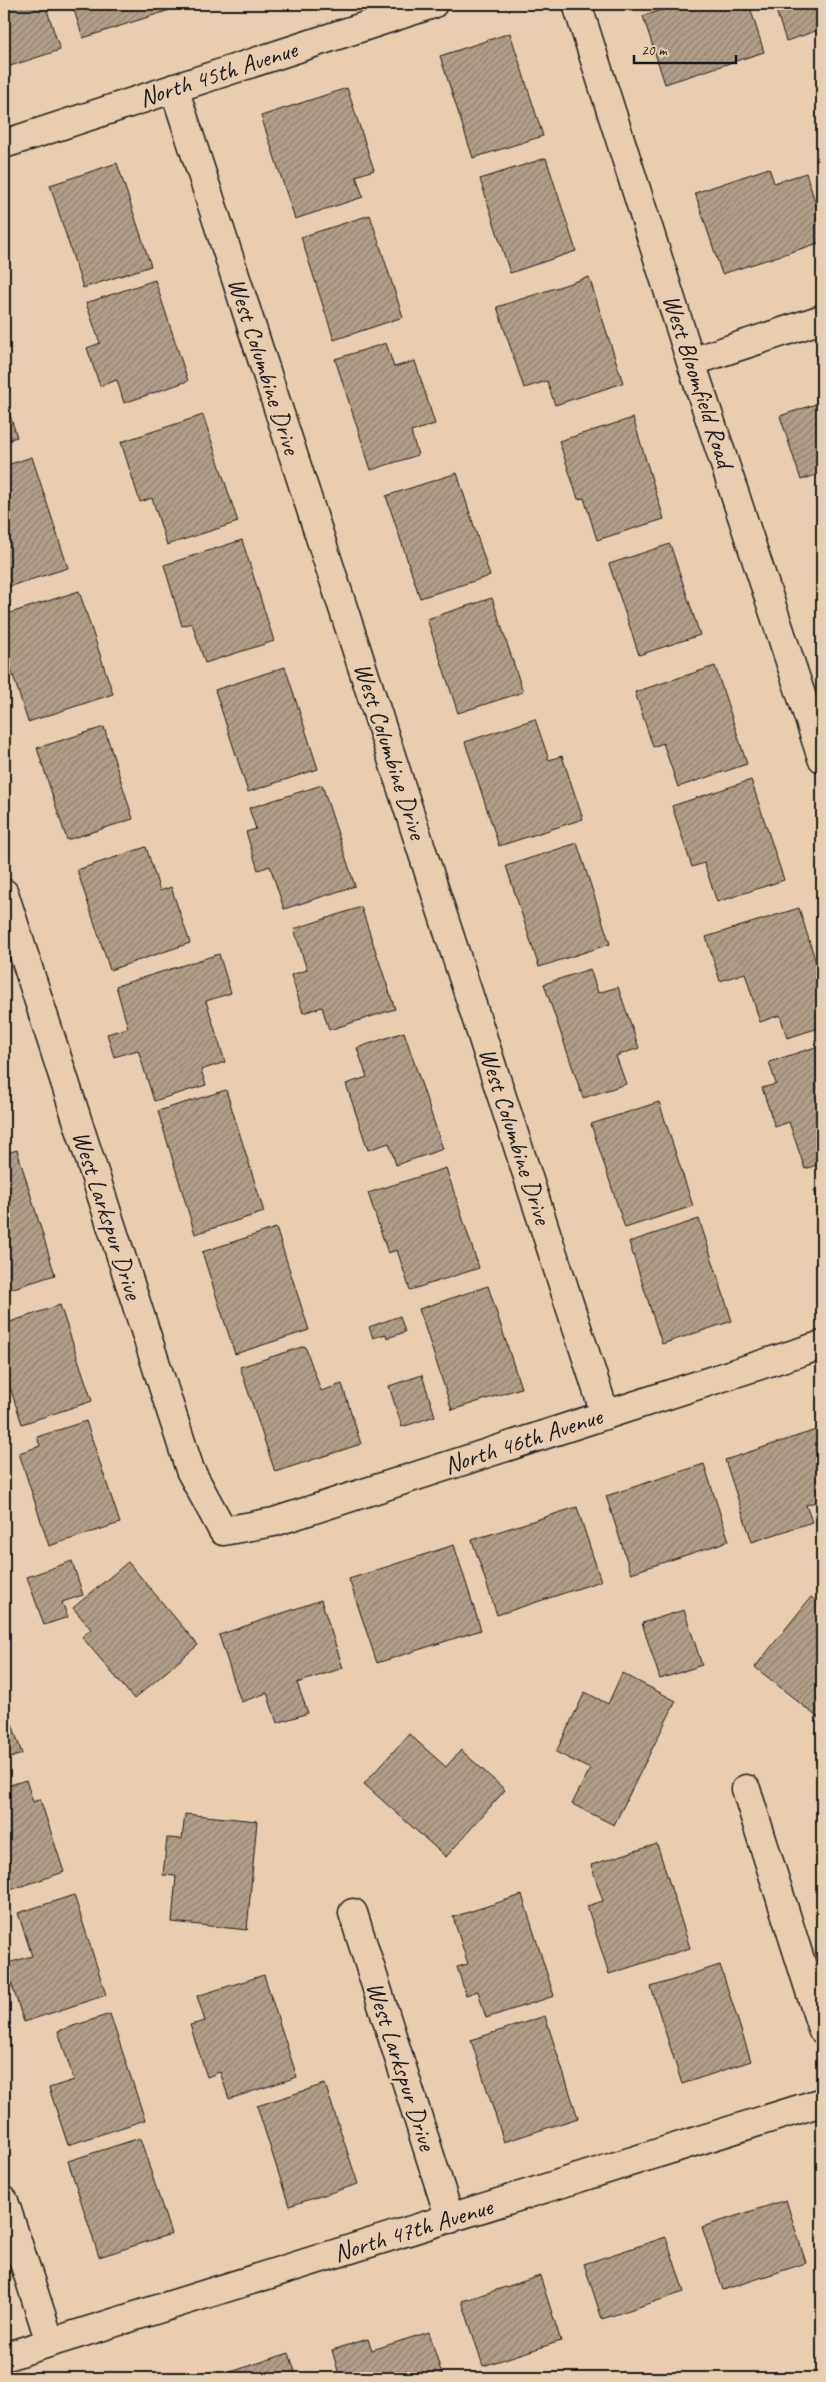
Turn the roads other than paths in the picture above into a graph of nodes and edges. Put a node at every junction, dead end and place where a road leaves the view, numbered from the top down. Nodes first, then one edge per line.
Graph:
1 (433, 4) edge
2 (577, 4) edge
3 (373, 13) edge
4 (174, 88) junction
5 (4, 144) edge
6 (822, 319) edge
7 (691, 362) junction
8 (822, 758) edge
9 (4, 894) edge
10 (822, 1345) edge
11 (605, 1414) junction
12 (223, 1530) joint
13 (746, 1789) dead end
14 (353, 1913) dead end
15 (822, 2029) edge
16 (822, 2102) edge
17 (4, 2201) edge
18 (450, 2219) junction
19 (50, 2342) junction
20 (4, 2358) edge

1 - 3 street, North 45th Avenue
2 - 7 street, West Bloomfield Road
3 - 4 street, North 45th Avenue
4 - 5 street, North 45th Avenue
4 - 11 street, West Columbine Drive
6 - 7 street
7 - 8 street, West Bloomfield Road
9 - 12 street, West Larkspur Drive
10 - 11 street, North 46th Avenue
11 - 12 street, North 46th Avenue
13 - 15 street
14 - 18 street, West Larkspur Drive
16 - 18 street, North 47th Avenue
17 - 19 street
18 - 19 street, North 47th Avenue
19 - 20 street, North 47th Avenue

